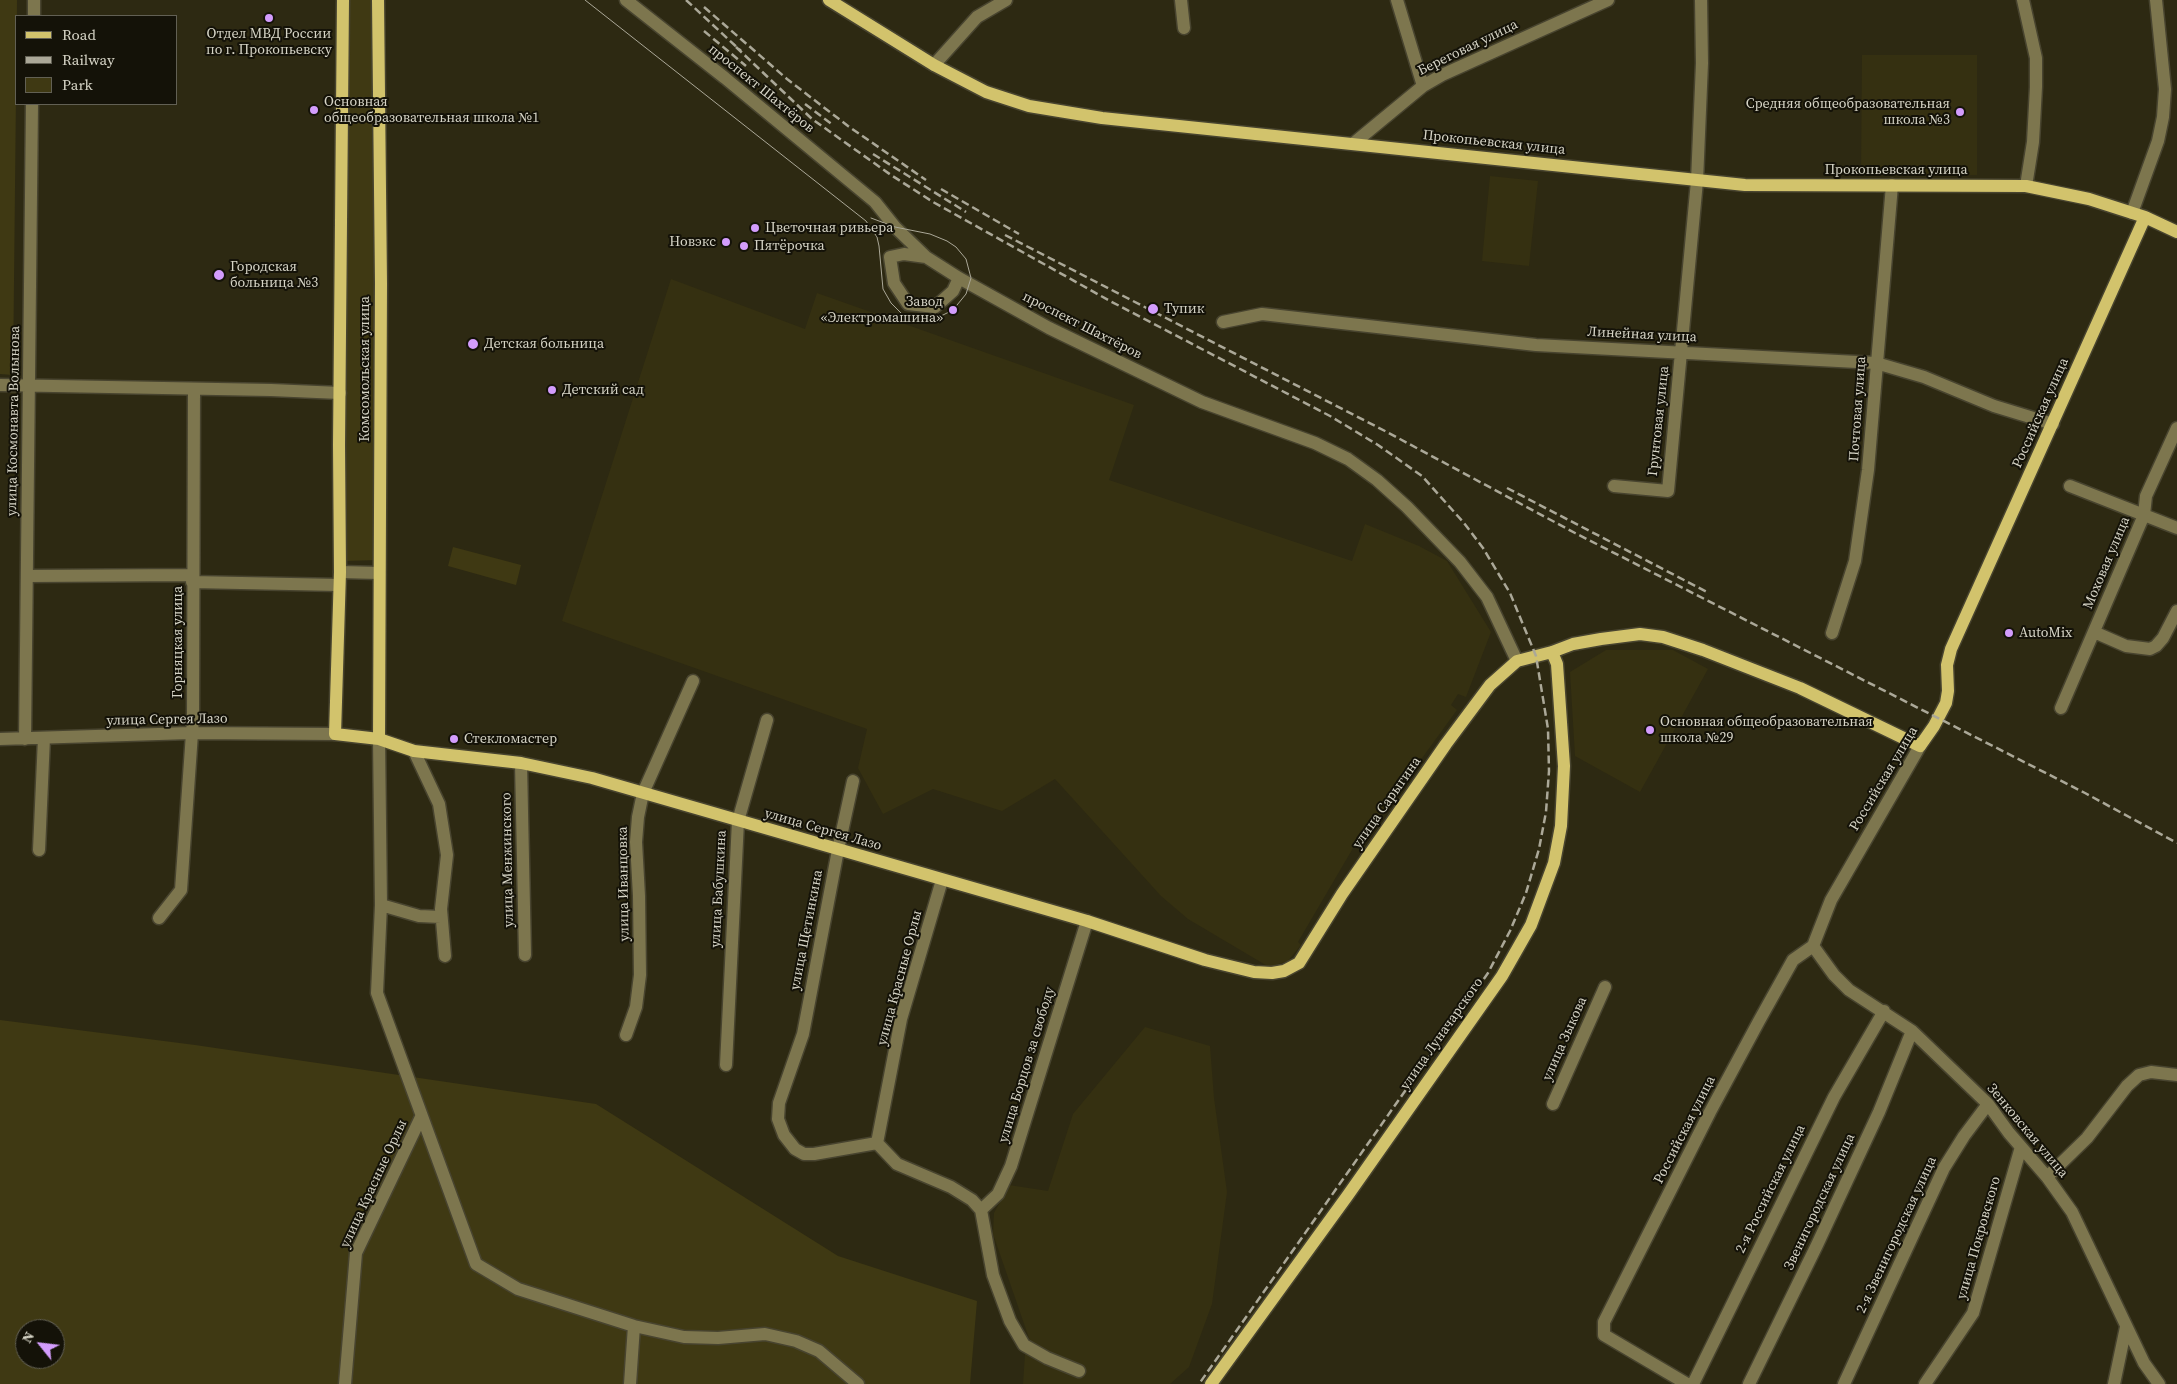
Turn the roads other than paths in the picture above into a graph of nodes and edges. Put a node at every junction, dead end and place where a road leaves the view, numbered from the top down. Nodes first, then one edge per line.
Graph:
1 (34, 0) edge
2 (343, 0) edge
3 (378, 0) edge
4 (626, 0) edge
5 (829, 0) edge
6 (1006, 0) edge
7 (1181, 0) edge
8 (1397, 0) edge
9 (1608, 0) edge
10 (1701, 0) edge
11 (2023, 0) edge
12 (2156, 0) edge
13 (34, 15) edge
14 (1184, 28) dead end
15 (934, 65) junction
16 (1423, 86) junction
17 (32, 105) edge
18 (1354, 143) junction
19 (1696, 181) junction
20 (1892, 184) junction
21 (2026, 186) junction
22 (2132, 213) junction
23 (2145, 217) junction
24 (2177, 232) edge
25 (926, 257) junction
26 (959, 278) junction
27 (1223, 322) dead end
28 (1681, 352) junction
29 (1876, 363) junction
30 (0, 385) edge
31 (29, 387) junction
32 (194, 389) junction
33 (340, 393) junction
34 (2053, 424) junction
35 (2177, 428) edge
36 (1614, 486) dead end
37 (2070, 486) dead end
38 (2144, 515) junction
39 (2177, 528) edge
40 (379, 573) junction
41 (27, 576) junction
42 (193, 578) junction
43 (340, 578) junction
44 (2177, 611) edge
45 (2094, 632) junction
46 (1832, 633) dead end
47 (1552, 652) junction
48 (1517, 661) junction
49 (693, 681) dead end
50 (2061, 708) dead end
51 (767, 720) dead end
52 (190, 733) junction
53 (335, 734) junction
54 (44, 738) junction
55 (0, 739) edge
56 (25, 739) junction
57 (379, 739) junction
58 (1920, 746) junction
59 (414, 751) junction
60 (520, 763) junction
61 (854, 781) dead end
62 (643, 793) junction
63 (738, 822) junction
64 (38, 850) dead end
65 (838, 850) junction
66 (942, 880) junction
67 (381, 905) junction
68 (441, 917) junction
69 (159, 918) dead end
70 (1087, 921) junction
71 (1814, 946) junction
72 (525, 955) dead end
73 (445, 956) dead end
74 (1254, 972) joint
75 (1605, 987) dead end
76 (1884, 1011) junction
77 (1912, 1031) junction
78 (626, 1035) dead end
79 (726, 1065) dead end
80 (2177, 1075) edge
81 (1553, 1104) dead end
82 (1988, 1104) junction
83 (421, 1117) junction
84 (877, 1142) junction
85 (2021, 1147) junction
86 (2047, 1177) junction
87 (982, 1210) junction
88 (634, 1326) junction
89 (2126, 1327) junction
90 (1079, 1371) dead end
91 (345, 1384) edge
92 (630, 1384) edge
93 (858, 1384) edge
94 (1211, 1384) edge
95 (1687, 1384) edge
96 (1692, 1384) edge
97 (1748, 1384) edge
98 (1844, 1384) edge
99 (1925, 1384) edge
100 (2114, 1384) edge
101 (2159, 1384) edge

1 - 13 street
2 - 33 main road, Комсомольская улица
3 - 40 main road, Комсомольская улица
4 - 25 street, проспект Шахтёров
5 - 15 main road, Прокопьевская улица
6 - 15 street
7 - 14 street
8 - 16 street
9 - 16 street, Береговая улица
10 - 19 street, Грунтовая улица
11 - 21 street
12 - 22 street
15 - 18 main road, Прокопьевская улица
16 - 18 street, Береговая улица
17 - 31 street, улица Космонавта Волынова
18 - 19 main road, Прокопьевская улица
19 - 20 main road, Прокопьевская улица
19 - 28 street, Грунтовая улица
20 - 21 main road, Прокопьевская улица
20 - 29 street, Почтовая улица
21 - 22 main road, Прокопьевская улица
22 - 23 main road, Прокопьевская улица
23 - 24 main road, Прокопьевская улица
23 - 34 main road, Российская улица
25 - 26 street, проспект Шахтёров
25 - 26 street
26 - 48 street, проспект Шахтёров
27 - 28 street, Линейная улица
28 - 29 street, Линейная улица
28 - 36 street, Грунтовая улица
29 - 34 street, Линейная улица
29 - 46 street, Почтовая улица
30 - 31 street
31 - 32 street
31 - 41 street, улица Космонавта Волынова
32 - 33 street
32 - 42 street, Горняцкая улица
33 - 43 main road, Комсомольская улица
34 - 58 main road, Российская улица
35 - 38 street, Моховая улица
37 - 38 street
38 - 39 street
38 - 45 street, Моховая улица
40 - 43 street
40 - 57 main road, Комсомольская улица
41 - 42 street
41 - 56 street, улица Космонавта Волынова
42 - 43 street
42 - 52 street, Горняцкая улица
43 - 53 main road, Комсомольская улица
44 - 45 street
45 - 50 street, Моховая улица
47 - 48 main road, улица Сарыгина
47 - 58 main road, улица Сарыгина
47 - 94 main road, улица Луначарского
48 - 74 main road, улица Сарыгина
49 - 62 street, улица Иванцовка
51 - 63 street, улица Бабушкина
52 - 53 street, улица Сергея Лазо
52 - 54 street, улица Сергея Лазо
52 - 69 street, Горняцкая улица
53 - 57 main road, улица Сергея Лазо
54 - 56 street, улица Сергея Лазо
54 - 64 street
55 - 56 street, улица Сергея Лазо
57 - 59 main road, улица Сергея Лазо
57 - 67 street
58 - 71 street, Российская улица
59 - 60 main road, улица Сергея Лазо
59 - 68 street
60 - 62 main road, улица Сергея Лазо
60 - 72 street, улица Менжинского
61 - 65 street, улица Щетинкина
62 - 63 main road, улица Сергея Лазо
62 - 78 street, улица Иванцовка
63 - 65 main road, улица Сергея Лазо
63 - 79 street, улица Бабушкина
65 - 66 main road, улица Сергея Лазо
65 - 84 street, улица Щетинкина
66 - 70 main road, улица Сергея Лазо
66 - 84 street, улица Красные Орлы
67 - 68 street
67 - 83 street
68 - 73 street
70 - 74 main road, улица Сергея Лазо
70 - 87 street, улица Борцов за свободу
71 - 76 street, Зенковская улица
71 - 95 street, Российская улица
75 - 81 street, улица Зыкова
76 - 77 street, Зенковская улица
76 - 96 street, 2-я Российская улица
77 - 82 street, Зенковская улица
77 - 97 street, Звенигородская улица
80 - 86 street
82 - 85 street, Зенковская улица
82 - 98 street, 2-я Звенигородская улица
83 - 88 street
83 - 91 street, улица Красные Орлы
84 - 87 street
85 - 86 street, Зенковская улица
85 - 99 street, улица Покровского
86 - 89 street, Зенковская улица
87 - 90 street
88 - 92 street
88 - 93 street
89 - 100 street
89 - 101 street, Зенковская улица

